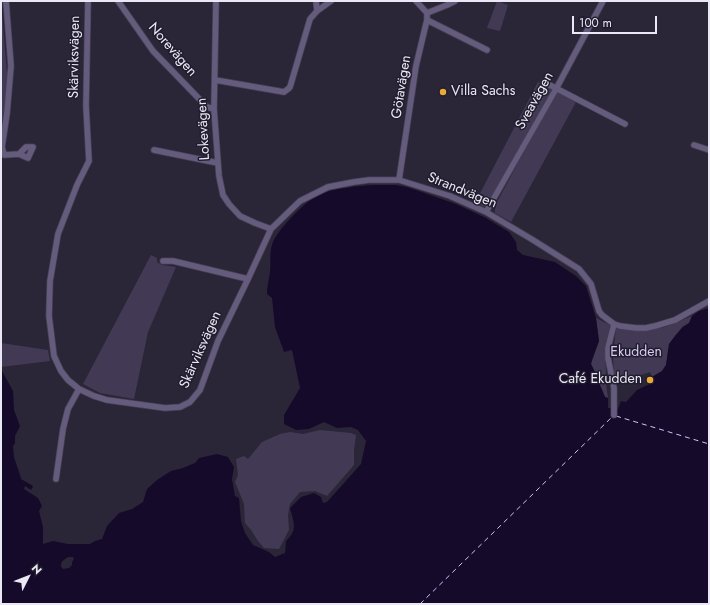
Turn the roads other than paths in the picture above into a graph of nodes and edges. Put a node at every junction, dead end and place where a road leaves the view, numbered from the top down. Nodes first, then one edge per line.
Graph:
1 (6, 1) edge
2 (88, 1) edge
3 (118, 1) edge
4 (216, 1) edge
5 (316, 1) edge
6 (331, 1) edge
7 (416, 1) edge
8 (455, 1) edge
9 (603, 1) edge
10 (318, 11) junction
11 (426, 13) junction
12 (427, 20) junction
13 (488, 50) dead end
14 (215, 80) junction
15 (544, 82) dead end
16 (556, 88) junction
17 (214, 109) junction
18 (625, 124) dead end
19 (694, 145) dead end
20 (154, 150) dead end
21 (709, 150) edge
22 (19, 154) dead end
23 (218, 163) junction
24 (399, 180) junction
25 (486, 212) junction
26 (271, 229) junction
27 (163, 261) dead end
28 (248, 279) junction
29 (709, 301) edge
30 (614, 324) junction
31 (79, 389) junction
32 (614, 415) dead end
33 (56, 478) dead end

1 - 22 street
2 - 31 street, Skärviksvägen
3 - 17 street, Norevägen
4 - 14 street, Lokevägen
5 - 10 street
6 - 10 street
7 - 11 street
8 - 11 street
9 - 16 street, Sveavägen
10 - 14 street
11 - 12 street, Götavägen
12 - 13 street
12 - 24 street, Götavägen
14 - 17 street, Lokevägen
15 - 16 street
16 - 18 street
16 - 25 street, Sveavägen
17 - 23 street, Lokevägen
19 - 21 street
20 - 23 street
23 - 26 street, Lokevägen
24 - 25 street, Strandvägen
24 - 26 street, Strandvägen
25 - 30 street, Strandvägen
26 - 28 street, Skärviksvägen
27 - 28 street
28 - 31 street, Skärviksvägen
29 - 30 street
30 - 32 street
31 - 33 street

